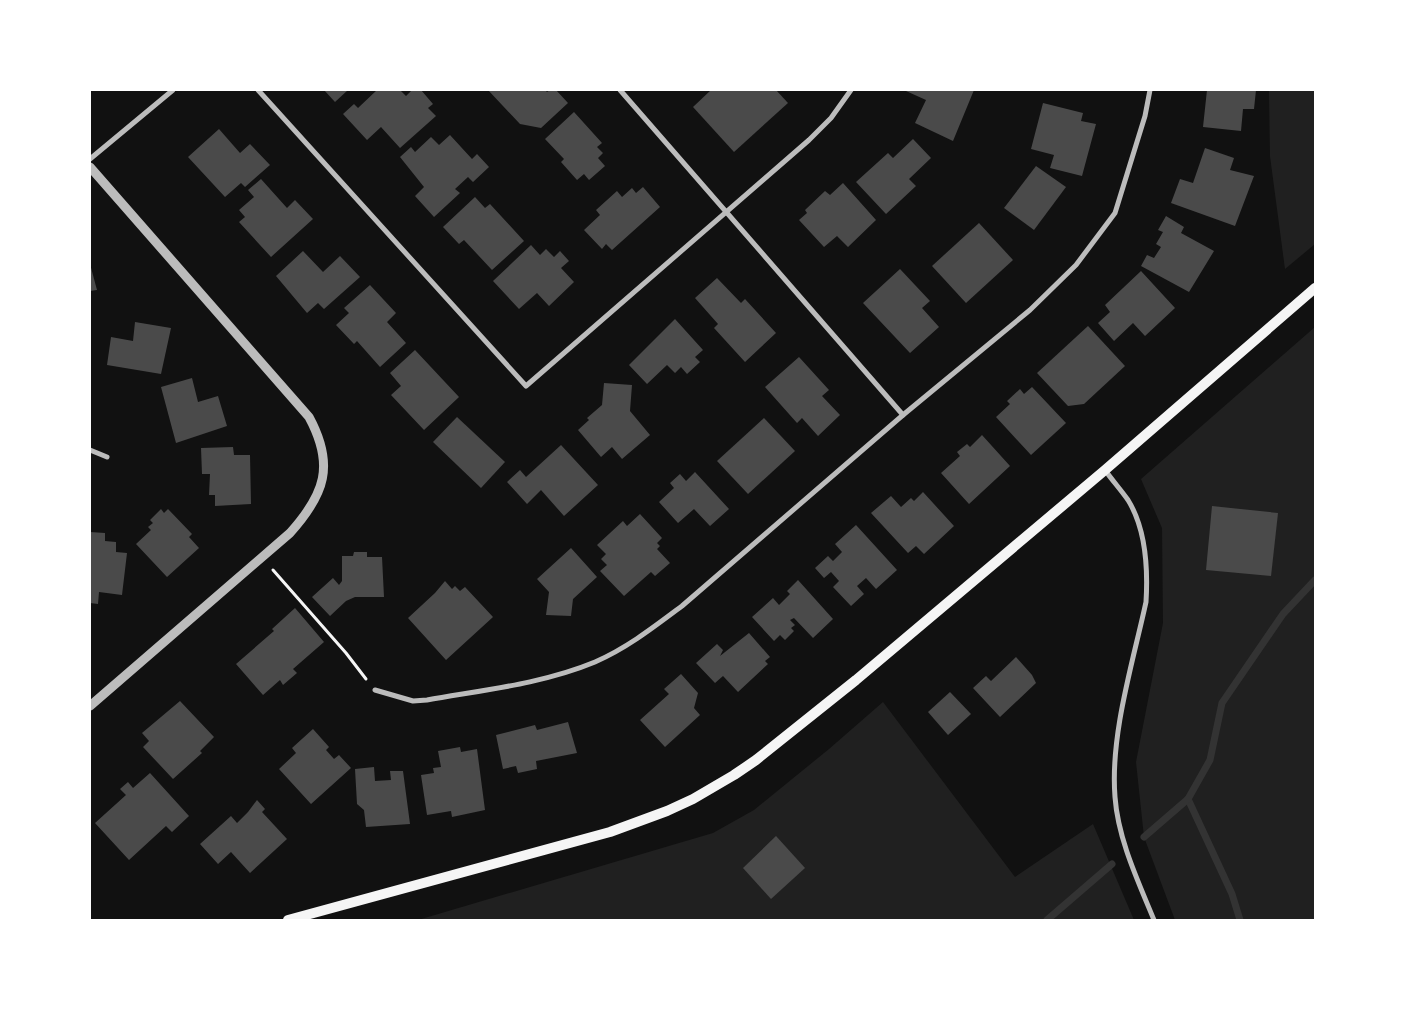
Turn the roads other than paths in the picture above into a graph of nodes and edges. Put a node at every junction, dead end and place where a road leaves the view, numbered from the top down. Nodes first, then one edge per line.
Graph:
1 (173, 90) edge
2 (258, 90) edge
3 (620, 90) edge
4 (851, 90) edge
5 (1150, 90) edge
6 (90, 159) edge
7 (90, 167) edge
8 (728, 213) junction
9 (1315, 288) edge
10 (903, 415) junction
11 (90, 450) edge
12 (108, 457) dead end
13 (1105, 470) junction
14 (375, 690) road end
15 (90, 706) edge
16 (288, 920) edge
17 (1154, 920) edge

1 - 6 street
2 - 8 street
3 - 8 street
4 - 8 street
5 - 10 street
7 - 15 street
8 - 10 street
9 - 13 main road
10 - 14 street
11 - 12 street
13 - 16 main road
13 - 17 street

